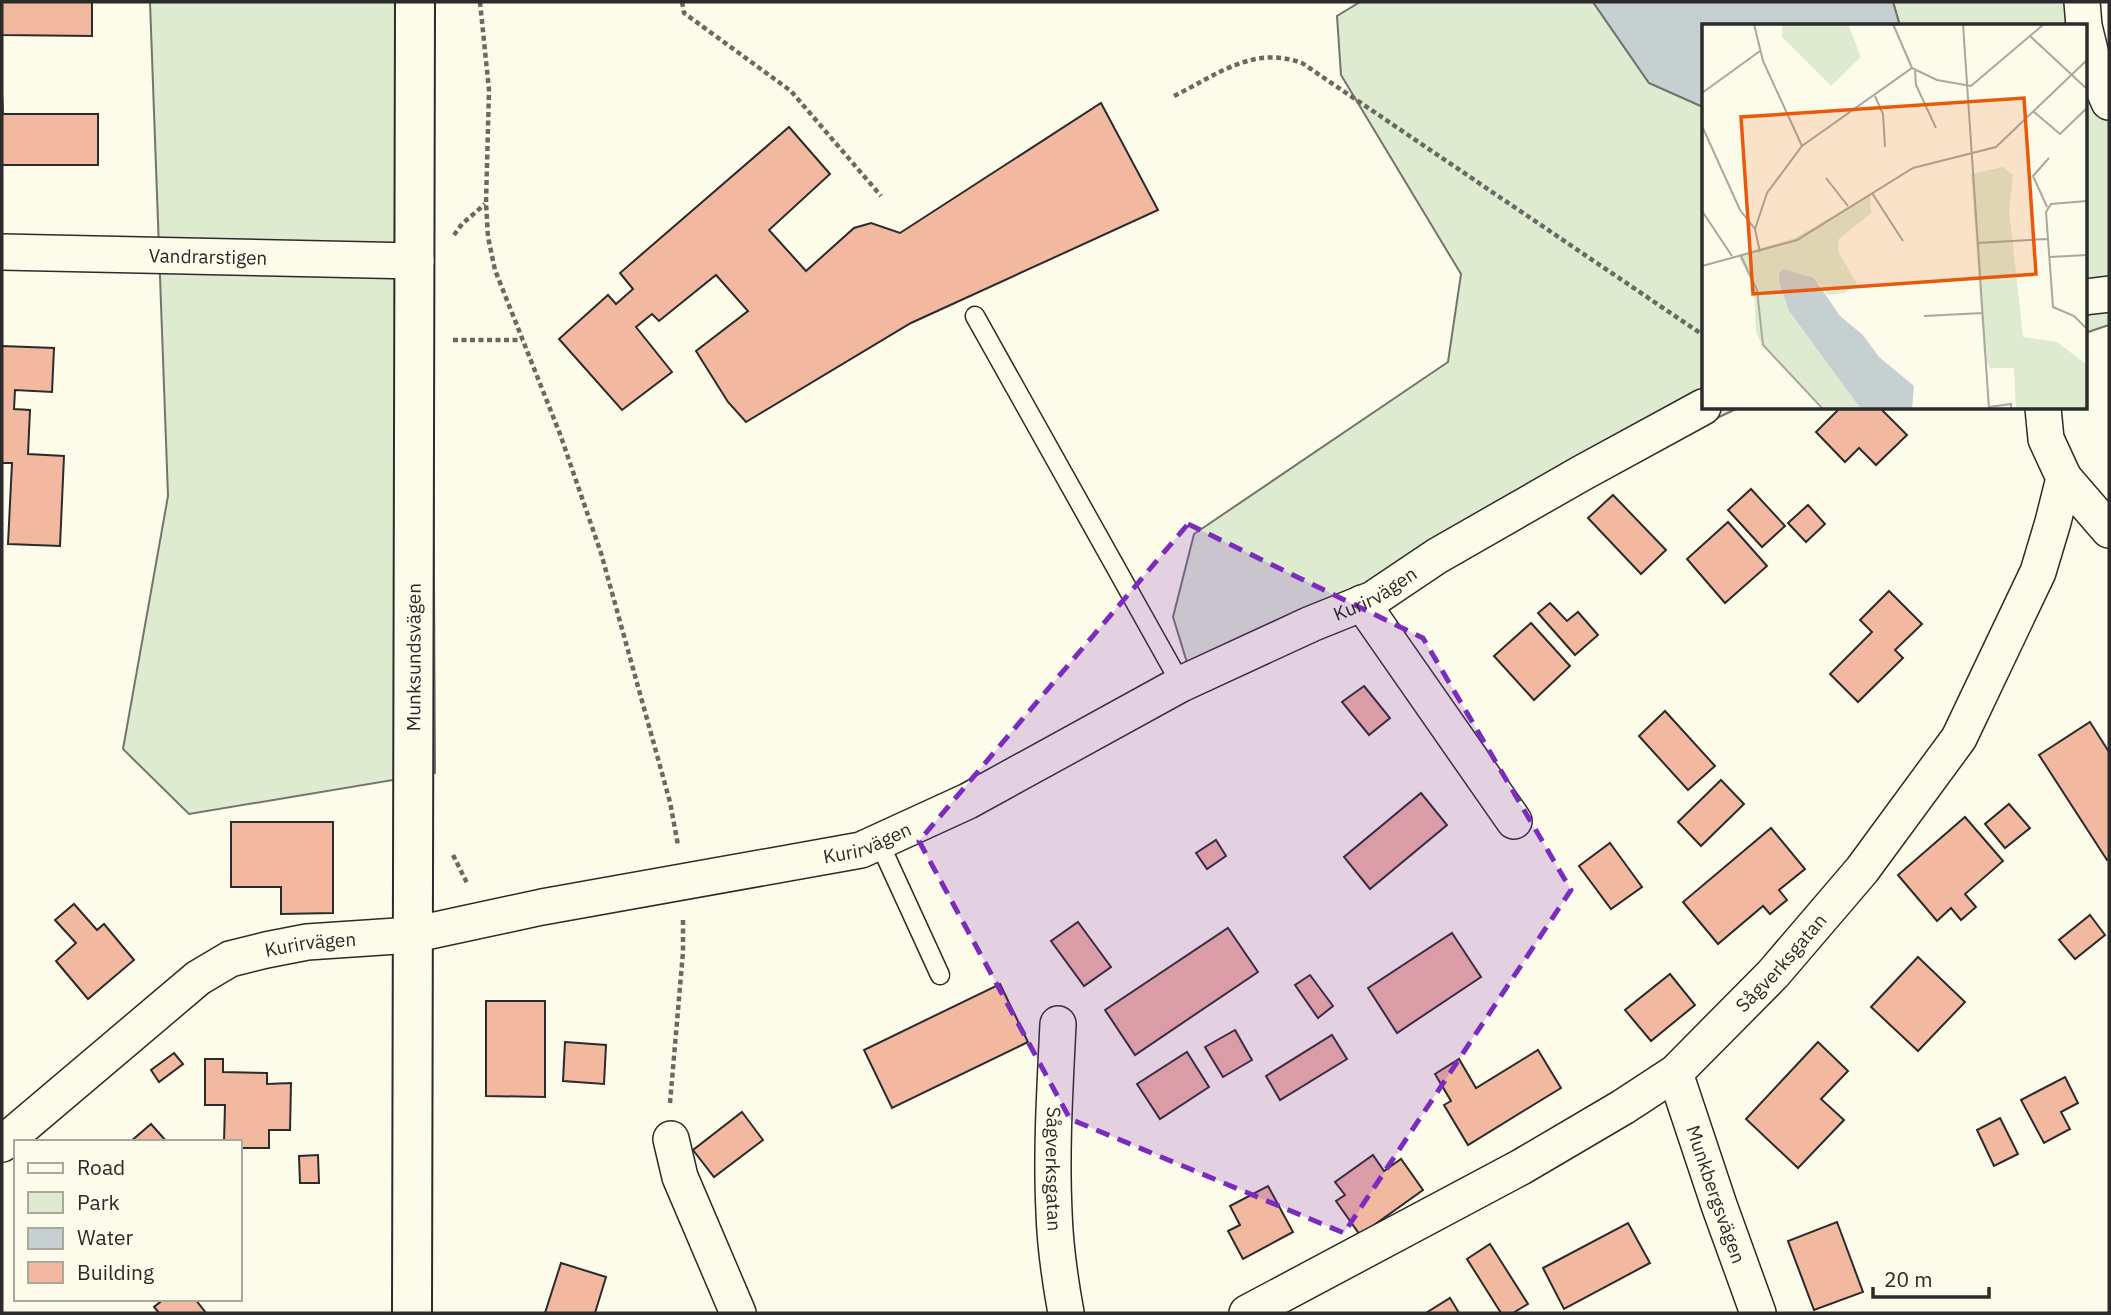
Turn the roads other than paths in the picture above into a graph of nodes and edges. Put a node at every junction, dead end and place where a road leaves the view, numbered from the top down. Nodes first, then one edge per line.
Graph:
1 (415, 2) edge
2 (2082, 2) edge
3 (2084, 24) edge
4 (2086, 36) edge
5 (2109, 102) edge
6 (2, 252) edge
7 (416, 261) junction
8 (2109, 294) edge
9 (2086, 297) edge
10 (975, 316) dead end
11 (1702, 408) edge
12 (2043, 410) edge
13 (2064, 478) junction
14 (2109, 530) edge
15 (1362, 603) junction
16 (1181, 684) junction
17 (1514, 821) dead end
18 (879, 842) junction
19 (412, 935) junction
20 (940, 975) dead end
21 (1058, 1024) dead end
22 (1675, 1073) junction
23 (671, 1139) road end
24 (2, 1144) edge
25 (412, 1313) edge
26 (738, 1313) edge
27 (1066, 1313) edge
28 (1247, 1313) edge
29 (1758, 1313) edge

1 - 7 street, Munksundsvägen
2 - 3 street
4 - 5 street
6 - 7 street, Vandrarstigen
7 - 19 street, Munksundsvägen
8 - 9 street
10 - 16 lane
11 - 15 street, Kurirvägen
12 - 13 street
13 - 14 street
13 - 22 street, Sågverksgatan
15 - 16 street, Kurirvägen
15 - 17 street
16 - 18 street, Kurirvägen
18 - 19 street, Kurirvägen
18 - 20 lane
19 - 24 street, Kurirvägen
19 - 25 street, Munksundsvägen
21 - 27 street, Sågverksgatan
22 - 28 street, Sågverksgatan
22 - 29 street, Munkbergsvägen
23 - 26 street

